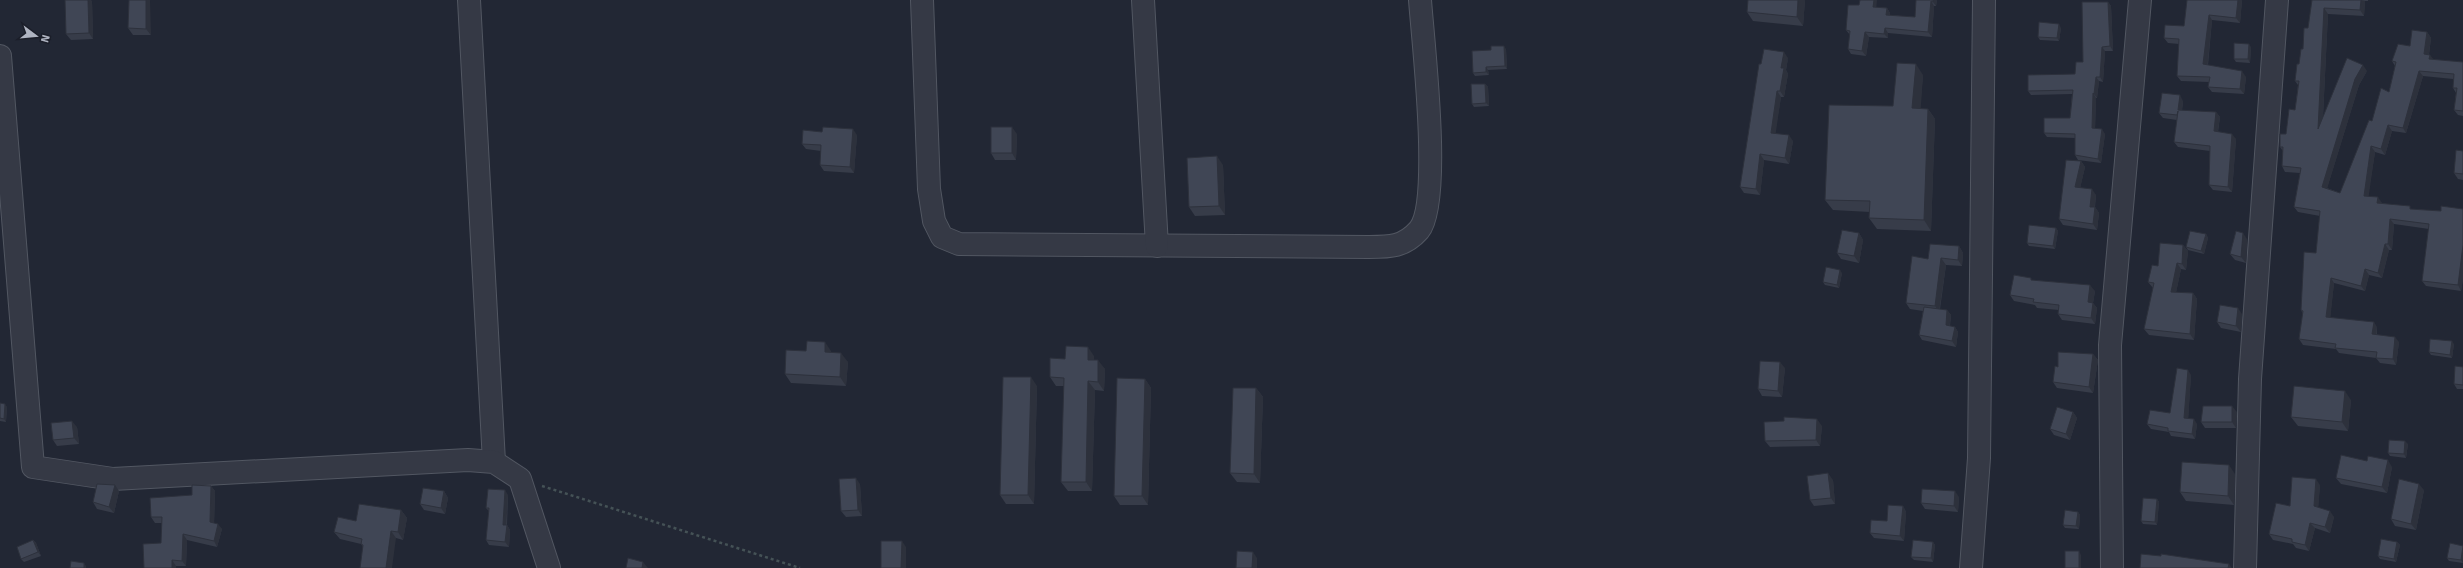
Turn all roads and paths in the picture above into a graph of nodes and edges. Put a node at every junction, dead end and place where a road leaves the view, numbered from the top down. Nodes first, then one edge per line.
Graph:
1 (469, 0) edge
2 (922, 0) edge
3 (1143, 0) edge
4 (1420, 0) edge
5 (1984, 0) edge
6 (2140, 0) edge
7 (2277, 0) edge
8 (0, 56) edge
9 (1157, 246) junction
10 (494, 462) junction
11 (520, 479) junction
12 (549, 568) edge
13 (800, 568) edge
14 (1971, 568) edge
15 (2112, 568) edge
16 (2245, 568) edge

1 - 10 street
2 - 9 street
3 - 9 street
4 - 9 street
5 - 14 street
6 - 15 street
7 - 16 street
8 - 10 street
10 - 11 street
11 - 12 street
11 - 13 path

